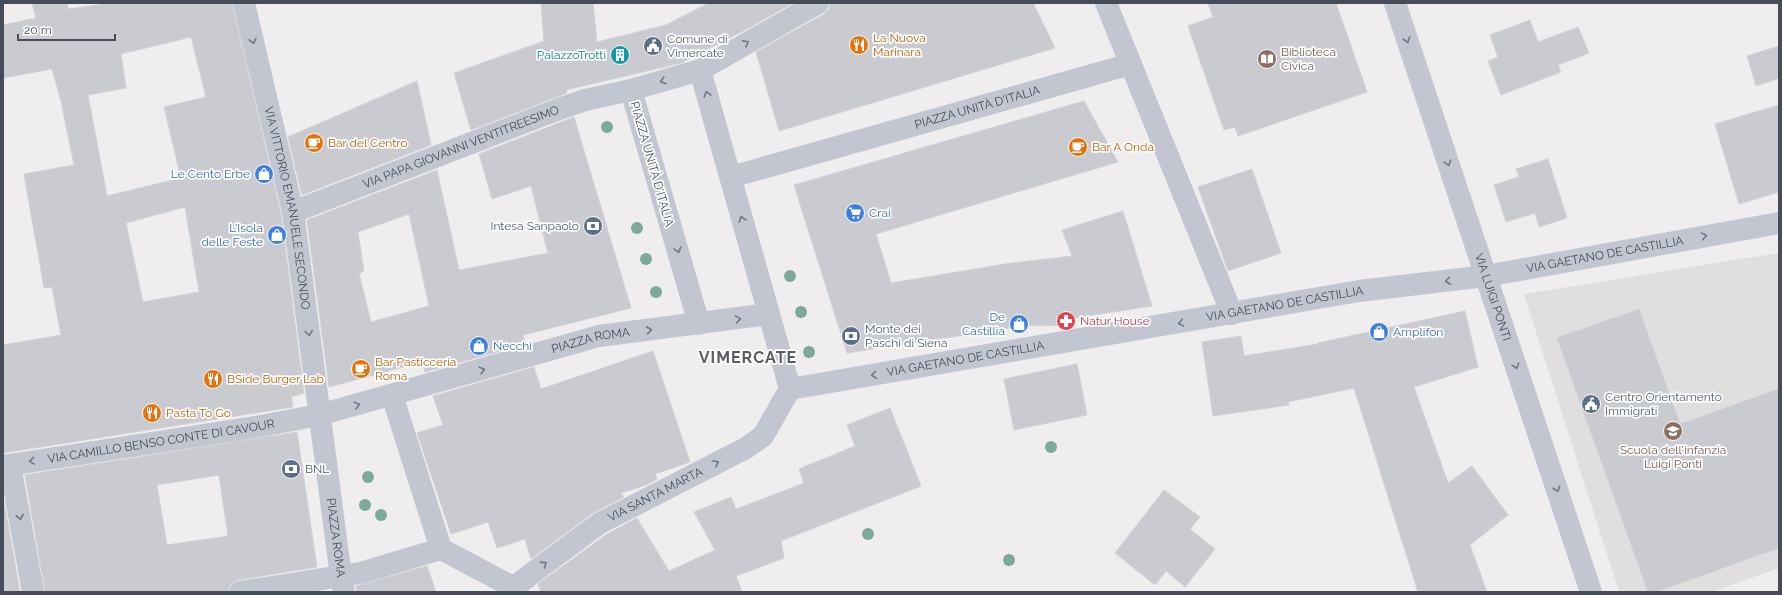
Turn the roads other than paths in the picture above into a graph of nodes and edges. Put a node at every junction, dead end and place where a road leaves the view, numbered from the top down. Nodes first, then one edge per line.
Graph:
1 (818, 3) edge
2 (1106, 3) edge
3 (1394, 3) edge
4 (249, 5) edge
5 (1131, 64) junction
6 (700, 70) junction
7 (631, 90) junction
8 (731, 178) junction
9 (293, 212) junction
10 (1779, 223) edge
11 (1486, 276) junction
12 (769, 314) junction
13 (1232, 314) junction
14 (699, 324) junction
15 (790, 389) junction
16 (395, 402) junction
17 (319, 415) junction
18 (6, 465) edge
19 (440, 544) junction
20 (342, 584) edge
21 (512, 590) edge
22 (33, 592) edge
23 (240, 592) edge
24 (1591, 592) edge

6 -> 1 street, PIAZZA UNITÀ D'ITALIA
2 - 5 street
3 -> 11 street, VIA LUIGI PONTI
4 -> 9 street, VIA VITTORIO EMANUELE SECONDO
5 - 8 street, PIAZZA UNITÀ D'ITALIA
5 - 13 street
6 -> 7 street, PIAZZA UNITÀ D'ITALIA
8 -> 6 street
7 - 9 street, VIA PAPA GIOVANNI VENTITREESIMO
7 -> 14 street, PIAZZA UNITÀ D'ITALIA
12 -> 8 street
9 -> 17 street, VIA VITTORIO EMANUELE SECONDO
11 -> 10 street, VIA GAETANO DE CASTILLIA
11 -> 13 street, VIA GAETANO DE CASTILLIA
11 -> 24 street, VIA LUIGI PONTI
14 -> 12 street
12 - 15 street
13 -> 15 street, VIA GAETANO DE CASTILLIA
16 -> 14 street, PIAZZA ROMA
21 -> 15 street, VIA SANTA MARTA
17 -> 16 street, PIAZZA ROMA
16 - 19 street
17 -> 18 street, VIA CAMILLO BENSO CONTE DI CAVOUR
17 - 20 street, PIAZZA ROMA
18 -> 22 street
19 - 20 street, PIAZZA ROMA
19 - 21 street
20 - 23 street

